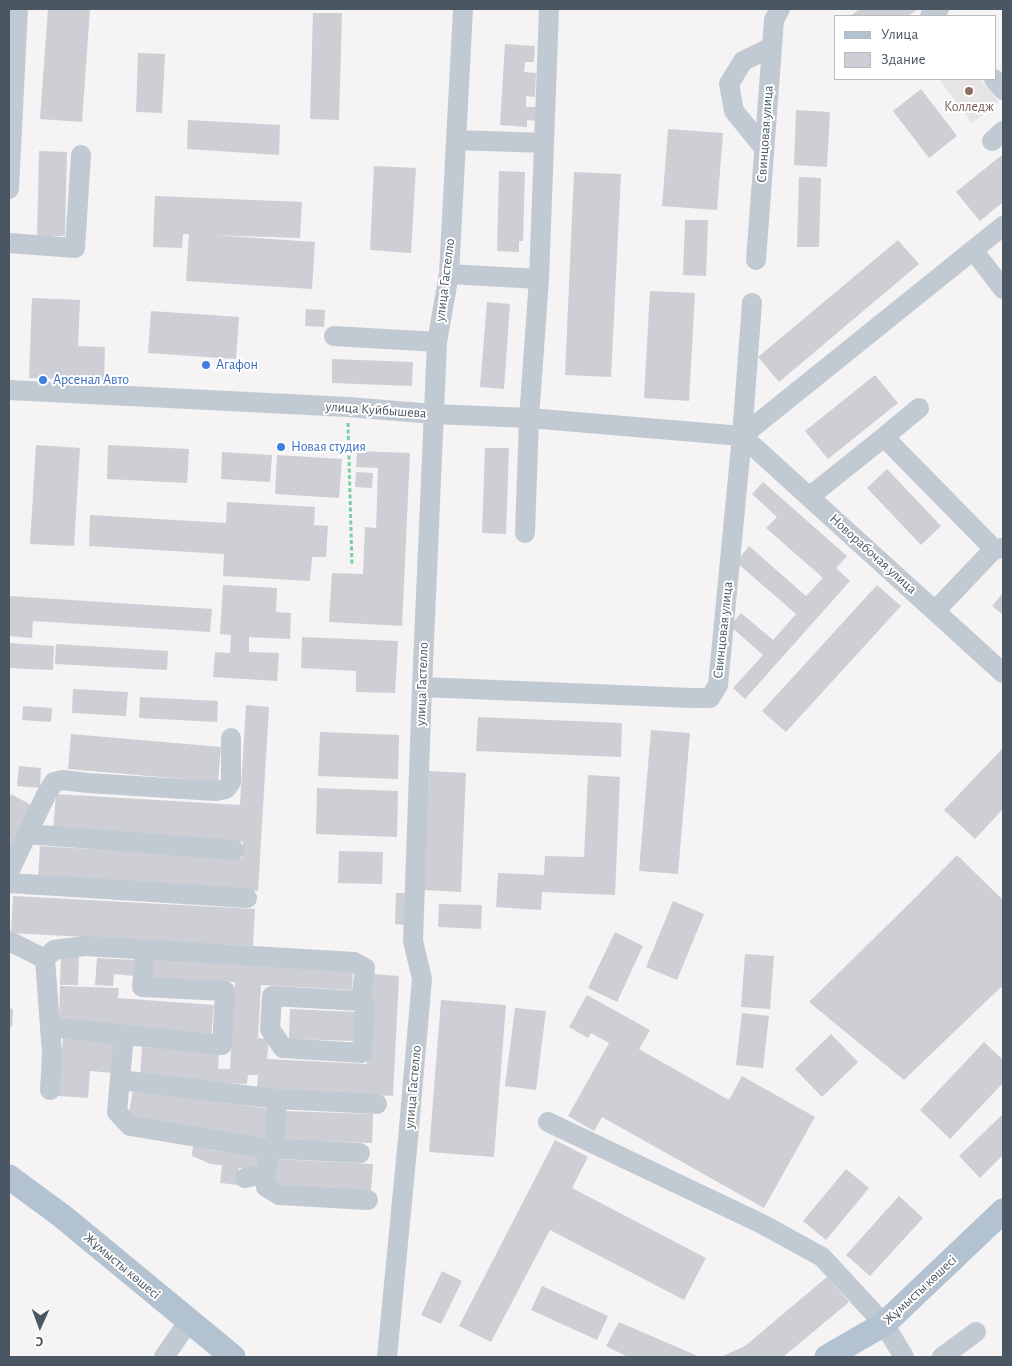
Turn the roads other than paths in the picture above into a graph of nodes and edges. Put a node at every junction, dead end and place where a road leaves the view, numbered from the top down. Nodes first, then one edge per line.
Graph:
1 (18, 9) edge
2 (463, 9) edge
3 (549, 9) edge
4 (780, 9) edge
5 (772, 47) junction
6 (995, 80) edge
7 (1003, 90) edge
8 (10, 138) edge
9 (456, 140) junction
10 (544, 143) junction
11 (764, 148) junction
12 (81, 155) dead end
13 (9, 188) edge
14 (1003, 226) edge
15 (9, 243) edge
16 (973, 250) junction
17 (756, 260) dead end
18 (449, 274) junction
19 (539, 279) junction
20 (1003, 289) edge
21 (752, 303) dead end
22 (334, 336) dead end
23 (437, 342) junction
24 (9, 390) edge
25 (919, 408) dead end
26 (434, 414) junction
27 (529, 418) junction
28 (742, 436) junction
29 (884, 437) junction
30 (809, 497) junction
31 (525, 533) dead end
32 (999, 548) edge
33 (935, 611) junction
34 (1003, 673) edge
35 (422, 688) junction
36 (231, 738) dead end
37 (27, 834) junction
38 (234, 850) dead end
39 (9, 872) edge
40 (9, 883) edge
41 (247, 898) dead end
42 (9, 941) edge
43 (145, 950) junction
44 (45, 959) junction
45 (361, 1001) junction
46 (50, 1027) junction
47 (124, 1035) junction
48 (120, 1080) junction
49 (50, 1090) dead end
50 (277, 1099) junction
51 (377, 1104) dead end
52 (548, 1122) dead end
53 (271, 1148) junction
54 (360, 1153) dead end
55 (267, 1173) junction
56 (9, 1178) edge
57 (245, 1178) dead end
58 (368, 1200) dead end
59 (1003, 1211) edge
60 (189, 1321) junction
61 (884, 1324) junction
62 (976, 1332) dead end
63 (164, 1357) edge
64 (233, 1357) edge
65 (387, 1357) edge
66 (828, 1357) edge
67 (904, 1357) edge
68 (942, 1357) edge

1 - 8 street
2 - 9 street, улица Гастелло
3 - 10 street
4 - 5 street, Свинцовая улица
5 - 11 street, Свинцовая улица
5 - 11 street
6 - 7 street
8 - 13 street
9 - 10 street
9 - 18 street, улица Гастелло
10 - 19 street
11 - 17 street, Свинцовая улица
12 - 15 street
14 - 16 street
16 - 20 street
16 - 28 street
18 - 19 street
18 - 23 street, улица Гастелло
19 - 27 street
21 - 28 street, Свинцовая улица
22 - 23 street
23 - 26 street, улица Гастелло
24 - 26 street, улица Куйбышева
25 - 29 street
26 - 27 street, улица Куйбышева
26 - 35 street, улица Гастелло
27 - 28 street, улица Куйбышева
27 - 31 street
28 - 30 street, Новорабочая улица
28 - 35 street, Свинцовая улица
29 - 30 street
29 - 32 street
30 - 33 street, Новорабочая улица
32 - 33 street
33 - 34 street, Новорабочая улица
35 - 65 street, улица Гастелло
36 - 37 street
37 - 38 street
37 - 39 street
40 - 41 street
42 - 44 street
43 - 44 street
43 - 45 street
43 - 47 street
44 - 46 street
45 - 45 street
46 - 47 street
46 - 49 street
47 - 48 street
48 - 50 street
48 - 53 street
50 - 51 street
50 - 53 street
52 - 61 street
53 - 54 street
53 - 55 street
55 - 57 street
55 - 58 street
56 - 60 main road, Жұмысты көшесі
59 - 61 main road, Жұмысты көшесі
60 - 63 street
60 - 64 main road, Жұмысты көшесі
61 - 66 main road, Жұмысты көшесі
61 - 67 street
62 - 68 street

